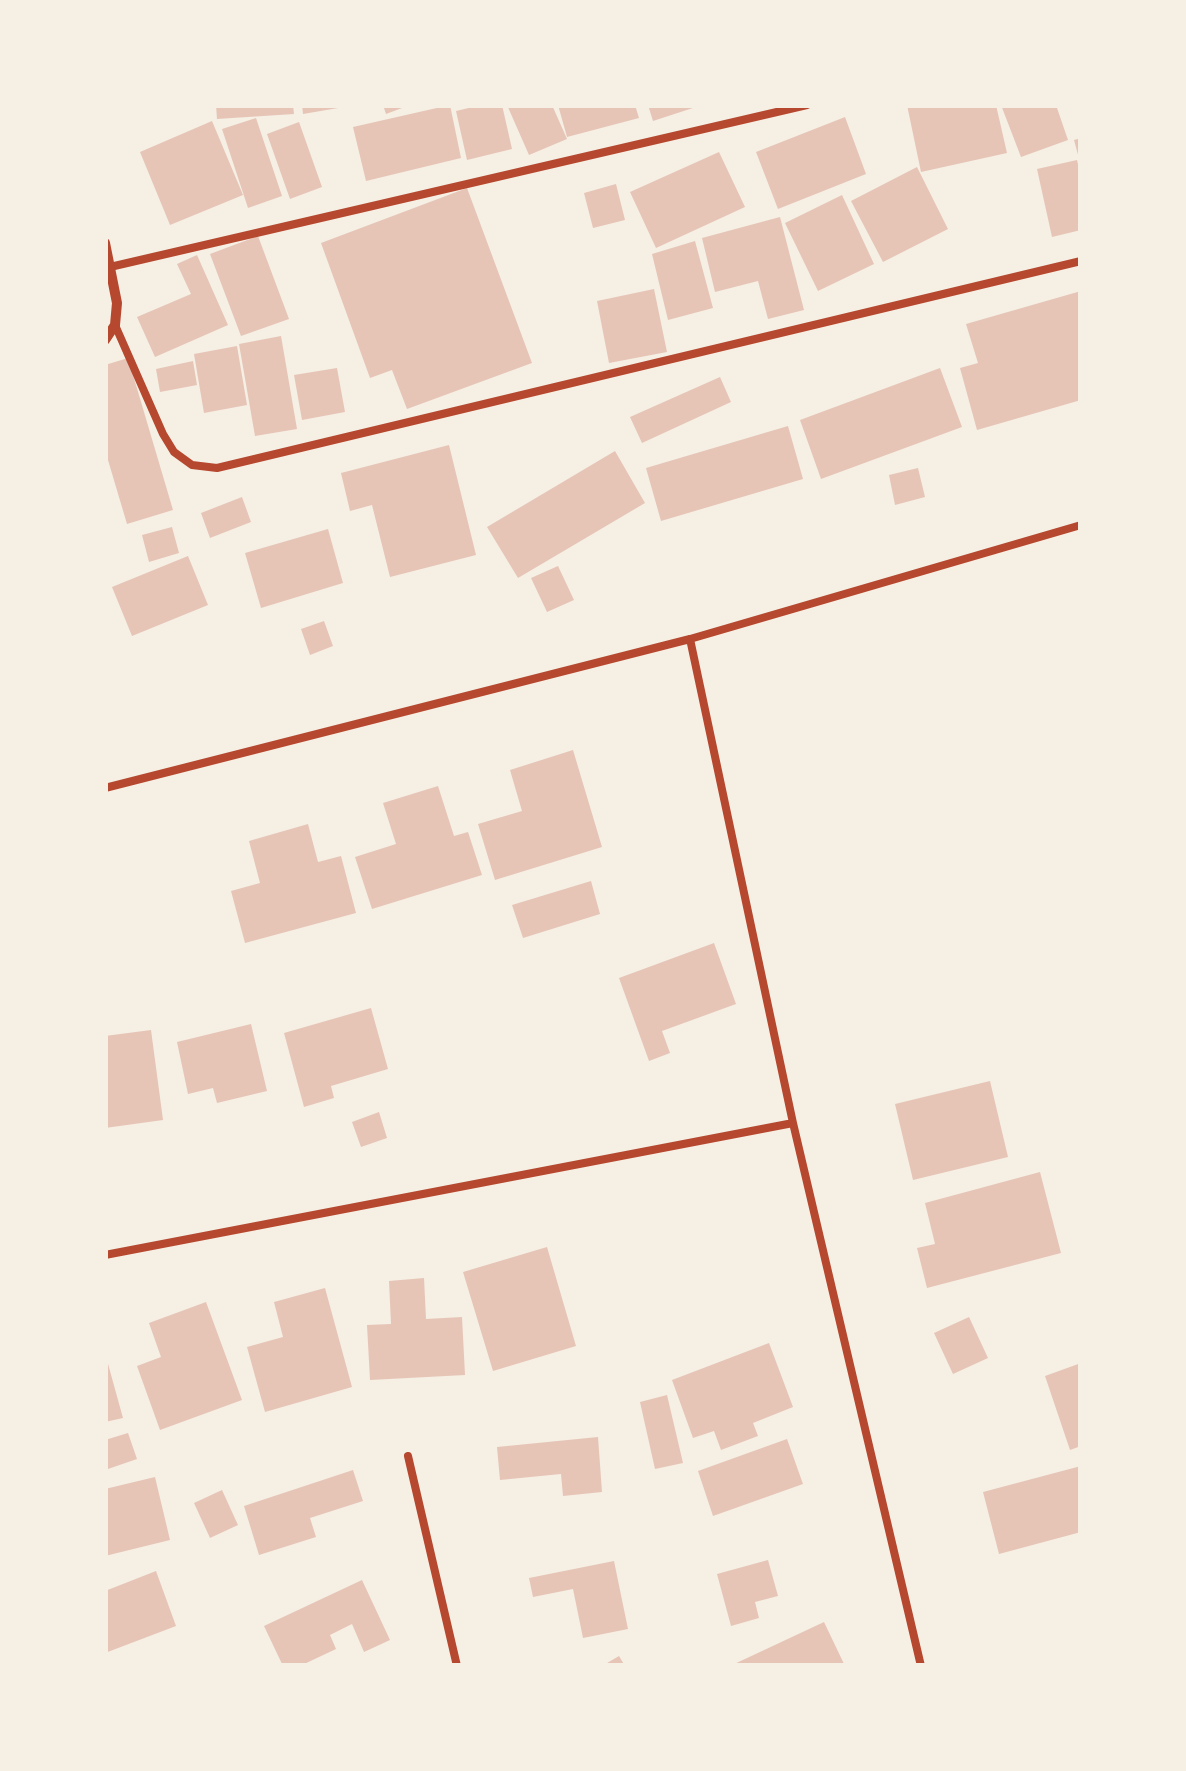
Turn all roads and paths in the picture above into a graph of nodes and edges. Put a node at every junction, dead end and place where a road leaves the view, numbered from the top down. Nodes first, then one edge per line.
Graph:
1 (807, 105) edge
2 (105, 243) edge
3 (1081, 261) edge
4 (110, 267) junction
5 (115, 325) junction
6 (105, 340) edge
7 (1081, 525) edge
8 (690, 639) junction
9 (105, 788) edge
10 (793, 1123) junction
11 (105, 1255) edge
12 (408, 1456) dead end
13 (457, 1666) edge
14 (922, 1666) edge

1 - 4 lane
2 - 4 street
3 - 5 lane
4 - 5 street
5 - 6 street
7 - 8 lane
8 - 9 lane
8 - 10 lane
10 - 11 lane
10 - 14 lane
12 - 13 lane

